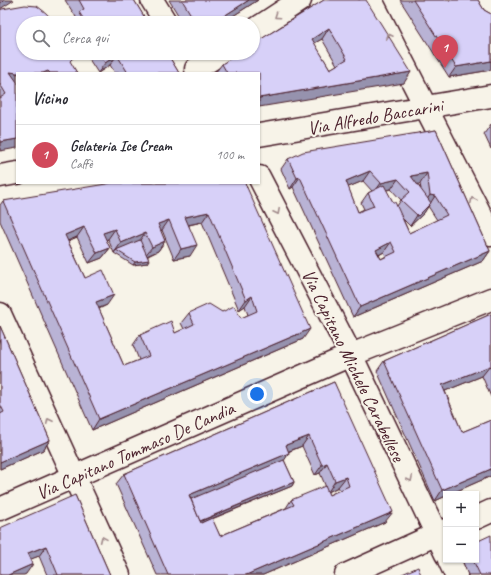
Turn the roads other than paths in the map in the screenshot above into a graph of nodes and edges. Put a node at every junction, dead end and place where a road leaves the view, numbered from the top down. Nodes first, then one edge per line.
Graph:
1 (152, 0) edge
2 (300, 0) edge
3 (371, 0) edge
4 (162, 16) edge
5 (260, 27) edge
6 (205, 60) edge
7 (194, 65) edge
8 (491, 96) edge
9 (426, 108) junction
10 (260, 135) edge
11 (16, 173) edge
12 (0, 176) edge
13 (260, 179) edge
14 (491, 235) edge
15 (491, 299) edge
16 (0, 314) edge
17 (351, 356) junction
18 (74, 476) junction
19 (0, 509) edge
20 (491, 511) edge
21 (479, 517) edge
22 (441, 532) edge
23 (450, 563) edge
24 (119, 575) edge
25 (346, 575) edge
26 (456, 575) edge

1 - 4 street
2 -> 5 street
9 -> 3 street
6 - 7 street
8 - 9 street, Via Alfredo Baccarini
9 - 10 street, Via Alfredo Baccarini
14 -> 9 street
11 - 12 street
13 -> 17 street, Via Capitano Michele Carabellese
15 - 17 street, Via Capitano Tommaso De Candia
18 -> 16 street
17 - 18 street, Via Capitano Tommaso De Candia
17 -> 22 street, Via Capitano Michele Carabellese
18 - 19 street, Via Capitano Tommaso De Candia
24 -> 18 street
20 - 21 street
22 - 25 street
23 - 26 street

